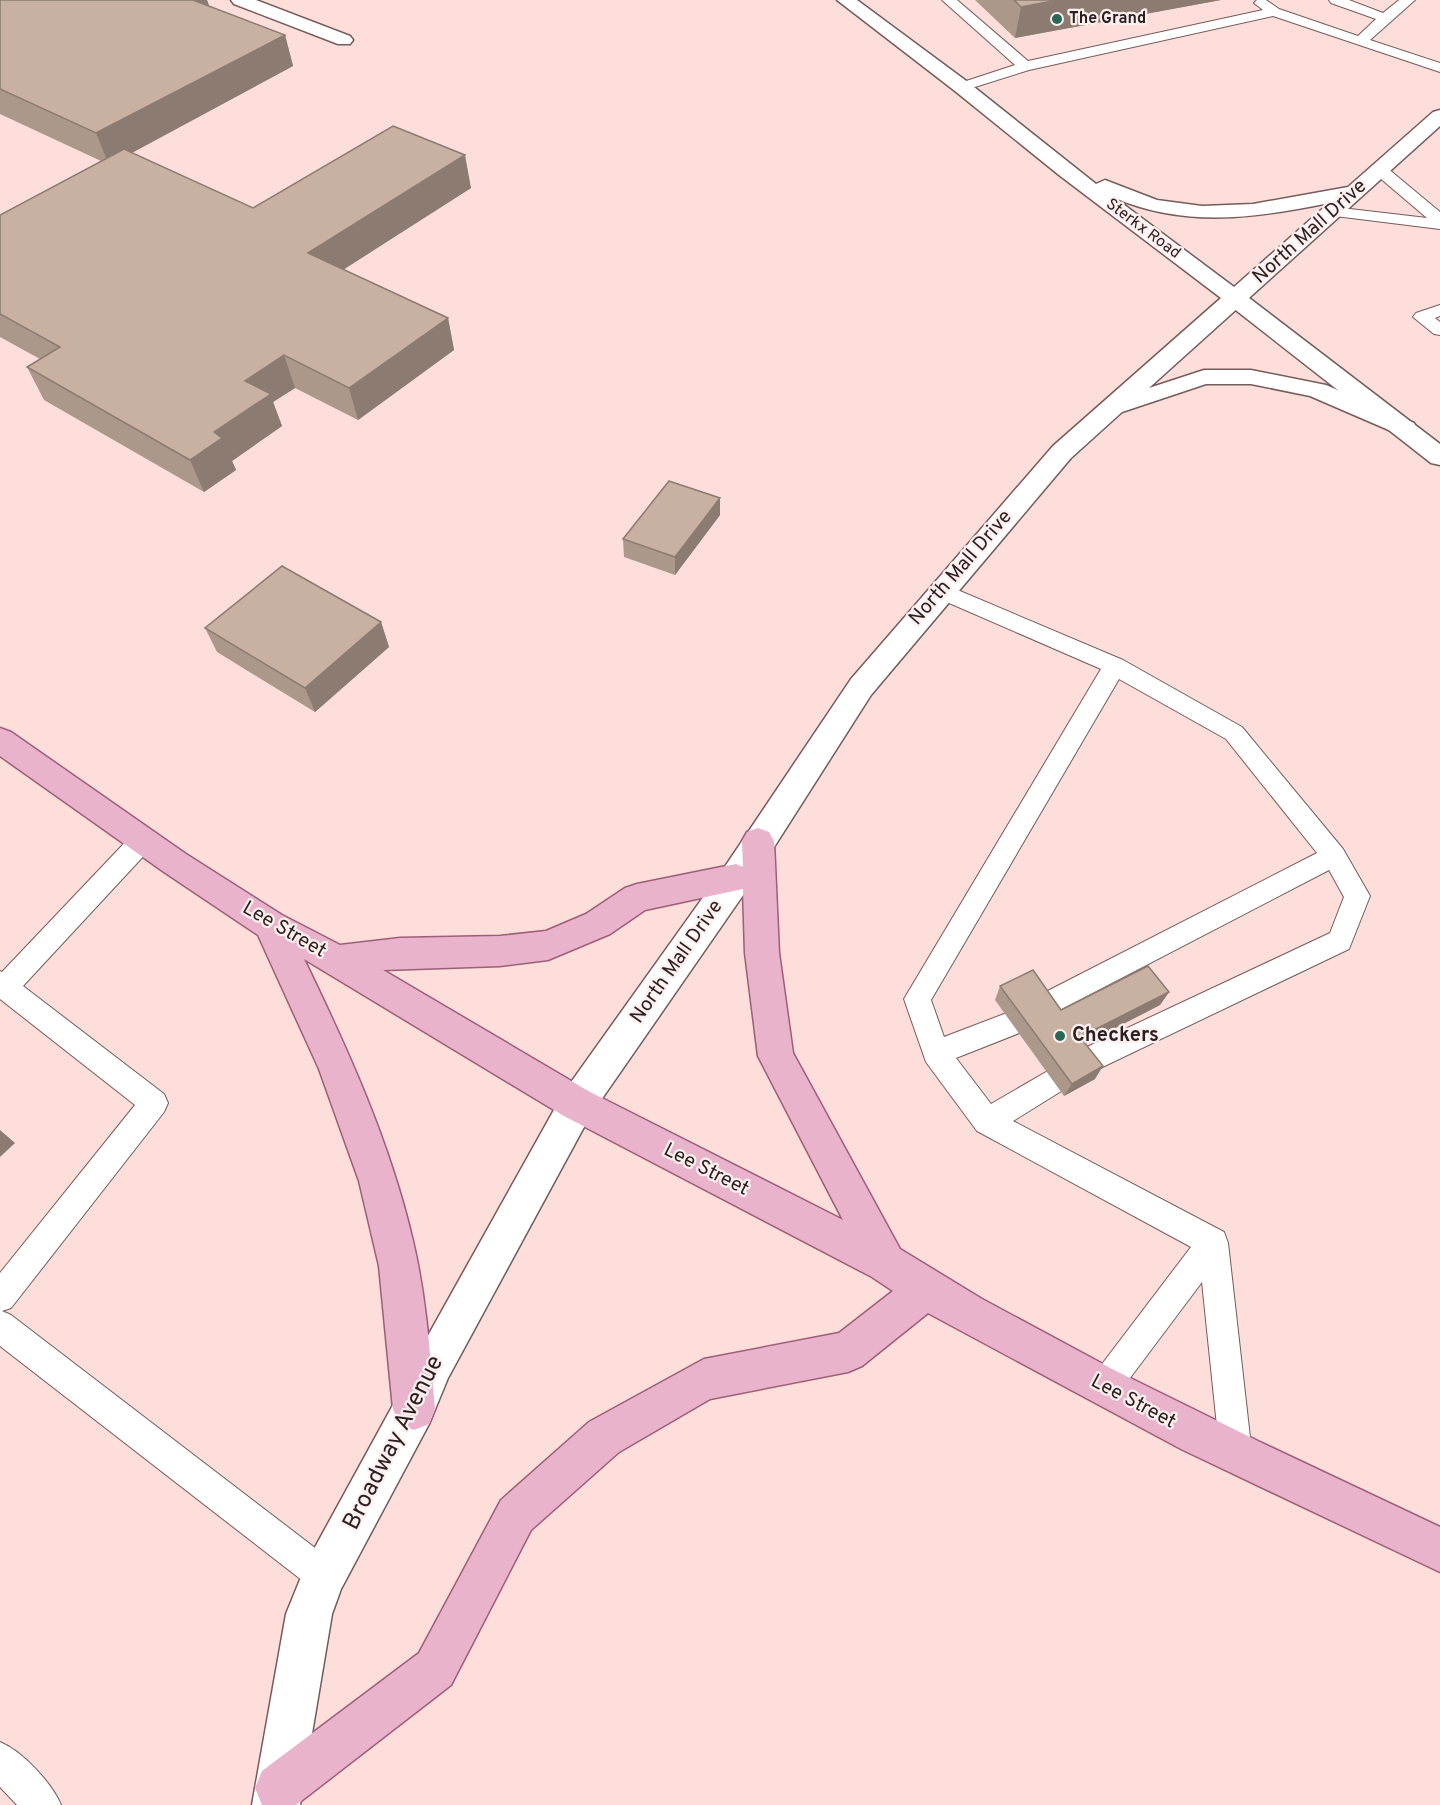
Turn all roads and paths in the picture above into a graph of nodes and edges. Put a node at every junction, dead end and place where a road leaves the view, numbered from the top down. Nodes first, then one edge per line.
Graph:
1 (240, 0) edge
2 (846, 0) edge
3 (949, 0) edge
4 (1257, 0) edge
5 (1336, 0) edge
6 (1408, 0) edge
7 (1274, 12) junction
8 (1385, 18) junction
9 (344, 40) dead end
10 (1360, 41) junction
11 (1025, 66) junction
12 (1440, 68) edge
13 (962, 87) junction
14 (1440, 116) edge
15 (1380, 170) junction
16 (1066, 171) junction
17 (1355, 192) junction
18 (1333, 212) junction
19 (1440, 222) edge
20 (1236, 299) junction
21 (1440, 310) edge
22 (1440, 330) edge
23 (1108, 411) junction
24 (1405, 429) junction
25 (1440, 457) edge
26 (941, 591) junction
27 (1115, 666) junction
28 (0, 740) edge
29 (142, 841) junction
30 (758, 841) junction
31 (1334, 856) junction
32 (736, 878) junction
33 (270, 925) junction
34 (337, 960) junction
35 (2, 985) edge
36 (1043, 1006) edge
37 (1012, 1023) edge
38 (936, 1053) junction
39 (1082, 1063) edge
40 (1053, 1081) edge
41 (577, 1104) junction
42 (987, 1122) junction
43 (1212, 1243) junction
44 (886, 1263) junction
45 (925, 1290) junction
46 (0, 1297) edge
47 (0, 1326) edge
48 (1104, 1388) junction
49 (414, 1409) junction
50 (1236, 1455) junction
51 (1440, 1550) edge
52 (324, 1576) junction
53 (0, 1760) edge
54 (277, 1796) edge
55 (42, 1805) edge

1 - 9 street
2 - 13 street, Sterkx Road
3 - 11 lane
4 - 7 lane
5 - 8 lane
6 - 8 lane
7 - 10 lane
7 - 11 lane
8 - 10 lane
10 - 12 lane
11 - 13 lane
13 - 16 street, Sterkx Road
14 - 15 street, North Mall Drive
15 - 17 street, North Mall Drive
15 - 19 lane
16 - 17 street
16 - 20 street, Sterkx Road
17 - 18 street, North Mall Drive
18 - 19 lane
18 - 20 street, North Mall Drive
20 - 23 street, North Mall Drive
20 - 24 street, Sterkx Road
21 - 22 lane
23 - 24 street
23 - 26 street, North Mall Drive
24 - 25 street, Sterkx Road
26 - 27 lane
26 - 30 street, North Mall Drive
27 - 31 lane
27 - 38 lane
28 - 29 main road, Lee Street
29 - 33 main road, Lee Street
29 - 35 lane
30 - 32 street, North Mall Drive
30 - 44 main road
31 - 36 lane
31 - 39 lane
32 - 34 main road
32 - 41 street, North Mall Drive
33 - 34 main road, Lee Street
33 - 49 main road
34 - 41 main road, Lee Street
35 - 46 lane
37 - 38 lane
38 - 42 lane
40 - 42 lane
41 - 44 main road, Lee Street
41 - 49 street, Broadway Avenue
42 - 43 lane
43 - 48 lane
43 - 50 lane
44 - 45 main road, Lee Street
45 - 48 main road, Lee Street
45 - 54 main road
47 - 52 lane
48 - 50 main road, Lee Street
49 - 52 street, Broadway Avenue
50 - 51 main road, Lee Street
52 - 54 street, Broadway Avenue
53 - 55 lane

